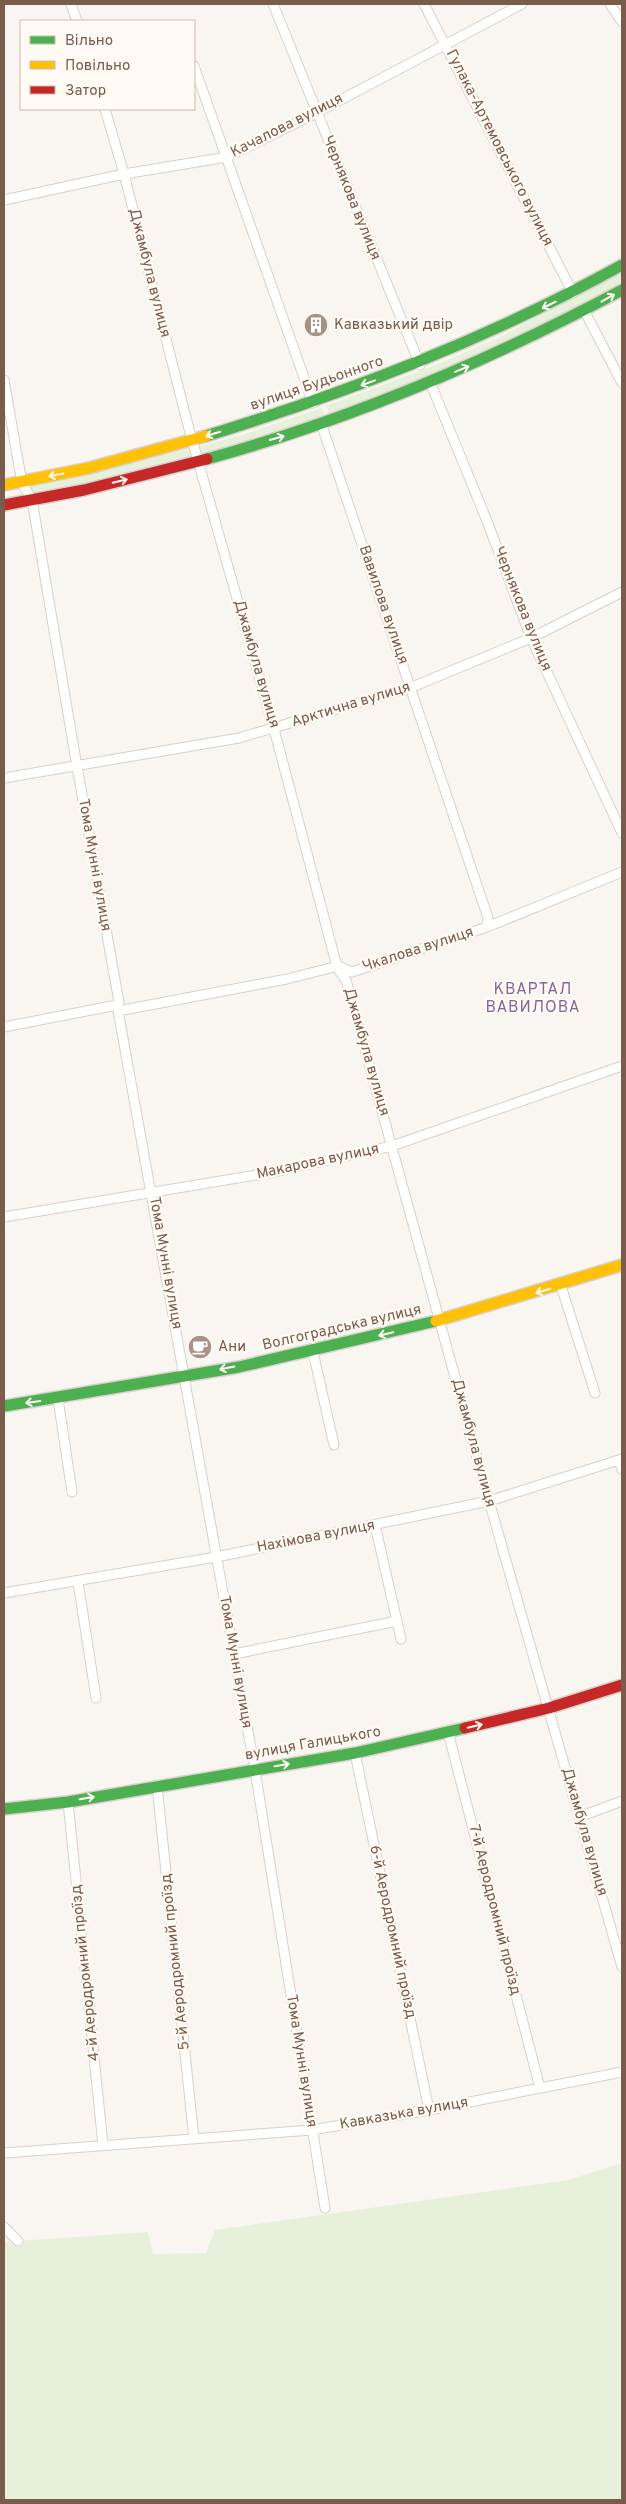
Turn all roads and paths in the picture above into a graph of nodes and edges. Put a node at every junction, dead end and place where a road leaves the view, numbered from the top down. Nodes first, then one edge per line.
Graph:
1 (71, 4) edge
2 (273, 4) edge
3 (424, 4) edge
4 (522, 4) edge
5 (610, 4) edge
6 (78, 20) edge
7 (622, 22) edge
8 (446, 44) junction
9 (195, 69) edge
10 (105, 110) edge
11 (316, 113) junction
12 (227, 157) junction
13 (124, 174) junction
14 (4, 200) edge
15 (622, 265) edge
16 (622, 290) edge
17 (573, 293) junction
18 (584, 312) junction
19 (420, 365) junction
20 (4, 380) edge
21 (430, 382) junction
22 (622, 383) edge
23 (312, 404) junction
24 (322, 426) junction
25 (192, 440) junction
26 (198, 460) junction
27 (22, 482) junction
28 (4, 485) edge
29 (32, 500) junction
30 (4, 505) edge
31 (622, 592) edge
32 (531, 638) junction
33 (412, 687) junction
34 (274, 729) junction
35 (77, 767) junction
36 (4, 778) edge
37 (622, 833) edge
38 (622, 872) edge
39 (487, 927) junction
40 (338, 966) junction
41 (118, 1008) junction
42 (4, 1027) edge
43 (622, 1066) edge
44 (392, 1146) junction
45 (152, 1194) junction
46 (4, 1217) edge
47 (622, 1265) edge
48 (561, 1286) junction
49 (441, 1322) junction
50 (313, 1352) junction
51 (185, 1376) junction
52 (595, 1393) dead end
53 (58, 1399) junction
54 (4, 1406) edge
55 (334, 1445) dead end
56 (621, 1460) edge
57 (622, 1470) edge
58 (72, 1492) dead end
59 (489, 1502) junction
60 (375, 1525) junction
61 (216, 1557) junction
62 (78, 1582) junction
63 (4, 1593) edge
64 (397, 1621) junction
65 (401, 1639) dead end
66 (234, 1654) junction
67 (622, 1685) edge
68 (96, 1698) dead end
69 (549, 1708) junction
70 (448, 1732) junction
71 (355, 1753) junction
72 (255, 1770) junction
73 (157, 1786) junction
74 (68, 1802) junction
75 (622, 1802) edge
76 (4, 1809) edge
77 (579, 1817) junction
78 (622, 1967) edge
79 (622, 2072) edge
80 (540, 2088) junction
81 (429, 2110) junction
82 (312, 2130) junction
83 (194, 2139) junction
84 (103, 2145) junction
85 (4, 2153) edge
86 (325, 2208) dead end
87 (4, 2227) edge
88 (18, 2241) dead end

1 - 6 street
2 - 11 street, Чернякова вулиця
3 - 8 street, Гулака-Артемовського вулиця
4 - 8 street, Качалова вулиця
5 - 7 street
8 - 11 street, Качалова вулиця
8 - 17 street, Гулака-Артемовського вулиця
9 - 12 street
10 - 13 street, Джамбула вулиця
11 - 12 street, Качалова вулиця
11 - 19 street, Чернякова вулиця
12 - 13 street, Качалова вулиця
12 - 23 street
13 - 14 street, Качалова вулиця
13 - 25 street, Джамбула вулиця
15 - 17 main road, вулиця Будьонного
18 -> 16 main road
17 -> 19 main road, вулиця Будьонного
21 -> 18 main road
18 - 22 street
19 -> 23 main road, вулиця Будьонного
20 - 27 street, Тома Мунні вулиця
21 - 24 main road
21 - 32 street, Чернякова вулиця
23 -> 25 main road, вулиця Будьонного
26 -> 24 main road
24 - 33 street, Вавилова вулиця
25 - 26 street, Джамбула вулиця
25 -> 27 main road, вулиця Будьонного
29 -> 26 main road
26 - 34 street, Джамбула вулиця
27 - 28 main road, вулиця Будьонного
27 - 29 street, Тома Мунні вулиця
29 - 30 main road
29 - 35 street, Тома Мунні вулиця
31 - 32 street, Арктична вулиця
32 - 33 street, Арктична вулиця
32 - 37 street, Чернякова вулиця
33 - 34 street, Арктична вулиця
33 - 39 street, Вавилова вулиця
34 - 35 street, Арктична вулиця
34 - 40 street, Джамбула вулиця
35 - 36 street, Арктична вулиця
35 - 41 street, Тома Мунні вулиця
38 - 39 street, Чкалова вулиця
39 - 40 street, Чкалова вулиця
40 - 41 street, Чкалова вулиця
40 - 44 street, Джамбула вулиця
41 - 42 street, Чкалова вулиця
41 - 45 street, Тома Мунні вулиця
43 - 44 street, Макарова вулиця
44 - 45 street, Макарова вулиця
44 - 49 street, Джамбула вулиця
45 - 46 street, Макарова вулиця
45 - 51 street, Тома Мунні вулиця
47 - 48 main road, Волгоградська вулиця
48 -> 49 main road, Волгоградська вулиця
48 - 52 street
49 -> 50 main road, Волгоградська вулиця
49 - 59 street, Джамбула вулиця
50 -> 51 main road, Волгоградська вулиця
50 - 55 street
51 - 53 main road, Волгоградська вулиця
51 - 61 street, Тома Мунні вулиця
53 -> 54 main road, Волгоградська вулиця
53 - 58 street
56 - 57 street
56 - 59 street, Нахімова вулиця
59 - 60 street, Нахімова вулиця
59 - 69 street, Джамбула вулиця
60 - 61 street, Нахімова вулиця
60 - 64 street
61 - 62 street, Нахімова вулиця
61 - 66 street, Тома Мунні вулиця
62 - 63 street, Нахімова вулиця
62 - 68 street
64 - 65 street
64 - 66 street
66 - 72 street, Тома Мунні вулиця
67 - 69 main road, вулиця Галицького
70 -> 69 main road, вулиця Галицького
69 - 77 street, Джамбула вулиця
70 - 71 main road, вулиця Галицького
70 - 80 street, 7-й Аеродромний проїзд
72 -> 71 main road, вулиця Галицького
71 - 81 street, 6-й Аеродромний проїзд
72 - 73 main road, вулиця Галицького
72 - 82 street, Тома Мунні вулиця
74 -> 73 main road, вулиця Галицького
73 - 83 street, 5-й Аеродромний проїзд
74 - 76 main road, вулиця Галицького
74 - 84 street, 4-й Аеродромний проїзд
75 - 77 street
77 - 78 street, Джамбула вулиця
79 - 80 street, Кавказька вулиця
80 - 81 street, Кавказька вулиця
81 - 82 street, Кавказька вулиця
82 - 83 street, Кавказька вулиця
82 - 86 street, Тома Мунні вулиця
83 - 84 street, Кавказька вулиця
84 - 85 street, Кавказька вулиця
87 - 88 street

